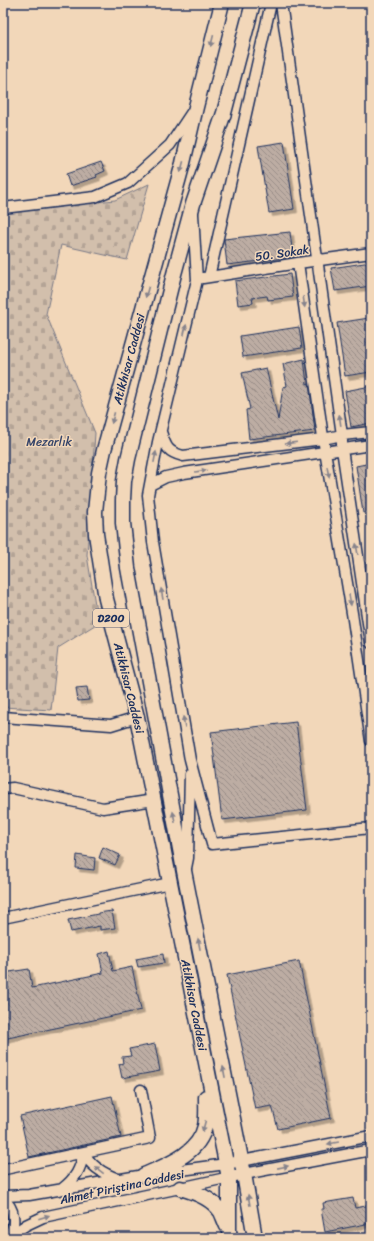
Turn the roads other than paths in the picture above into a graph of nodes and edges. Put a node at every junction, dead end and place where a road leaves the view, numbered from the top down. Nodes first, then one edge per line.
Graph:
1 (222, 3) edge
2 (253, 3) edge
3 (271, 3) edge
4 (281, 3) edge
5 (196, 107) junction
6 (193, 204) junction
7 (3, 208) edge
8 (371, 253) edge
9 (317, 261) junction
10 (298, 263) junction
11 (209, 277) junction
12 (197, 280) junction
13 (161, 432) junction
14 (371, 432) edge
15 (342, 435) junction
16 (323, 439) junction
17 (371, 446) edge
18 (342, 449) junction
19 (325, 452) junction
20 (150, 485) junction
21 (370, 632) edge
22 (355, 635) junction
23 (371, 643) edge
24 (3, 717) edge
25 (137, 717) junction
26 (371, 741) edge
27 (190, 760) junction
28 (3, 789) edge
29 (154, 800) junction
30 (371, 828) edge
31 (185, 876) junction
32 (170, 883) junction
33 (3, 918) edge
34 (202, 1045) junction
35 (141, 1090) dead end
36 (371, 1136) edge
37 (371, 1150) edge
38 (84, 1153) junction
39 (241, 1160) junction
40 (226, 1164) junction
41 (5, 1169) dead end
42 (244, 1174) junction
43 (144, 1176) junction
44 (229, 1178) junction
45 (119, 1180) junction
46 (180, 1188) junction
47 (60, 1190) junction
48 (3, 1196) edge
49 (3, 1199) edge
50 (229, 1234) edge
51 (9, 1237) edge
52 (256, 1238) edge

1 -> 5 highway, Atikhisar Caddesi / D200
2 - 6 highway, Atikhisar Caddesi / D200
3 - 11 street
4 - 9 street
5 - 7 street
5 -> 25 highway, Atikhisar Caddesi / D200
6 - 12 street
31 -> 6 highway, Atikhisar Caddesi / D200
8 - 9 street, 50. Sokak
9 - 10 street, 50. Sokak
15 -> 9 street
10 - 11 street, 50. Sokak
10 -> 16 street
11 - 12 street, 50. Sokak
13 -> 12 street
16 -> 13 street
20 -> 13 street
14 - 15 street
15 - 16 street
15 - 18 street
16 - 19 street
17 - 18 street
18 - 19 street
21 -> 18 street
20 -> 19 street
19 -> 22 street
27 -> 20 street
21 - 22 street
21 - 23 street
22 - 26 street
24 - 25 street
25 - 29 highway, Atikhisar Caddesi / D200
27 - 30 street
27 - 31 street
28 - 29 street
29 - 32 highway, Atikhisar Caddesi / D200
39 -> 31 highway, Atikhisar Caddesi / D200
32 - 33 street
32 - 34 highway, Atikhisar Caddesi / D200
34 - 40 highway, Atikhisar Caddesi / D200
34 -> 43 highway
35 - 38 street
36 -> 39 street, Ahmet Piriştina Caddesi
42 -> 37 street, Ahmet Piriştina Caddesi
38 - 41 street
45 -> 38 street
38 - 47 street
39 - 40 street, Ahmet Piriştina Caddesi
39 - 42 highway, Atikhisar Caddesi / D200
40 - 43 street, Ahmet Piriştina Caddesi
40 - 44 highway, Atikhisar Caddesi / D200
42 - 44 street, Ahmet Piriştina Caddesi
52 -> 42 highway, Atikhisar Caddesi / D200
43 - 45 street, Ahmet Piriştina Caddesi
44 - 46 street, Ahmet Piriştina Caddesi
44 - 50 highway, Atikhisar Caddesi / D200
45 - 47 street, Ahmet Piriştina Caddesi
46 - 50 highway
51 -> 46 street, Ahmet Piriştina Caddesi
47 - 48 street, Ahmet Piriştina Caddesi
49 - 51 street

